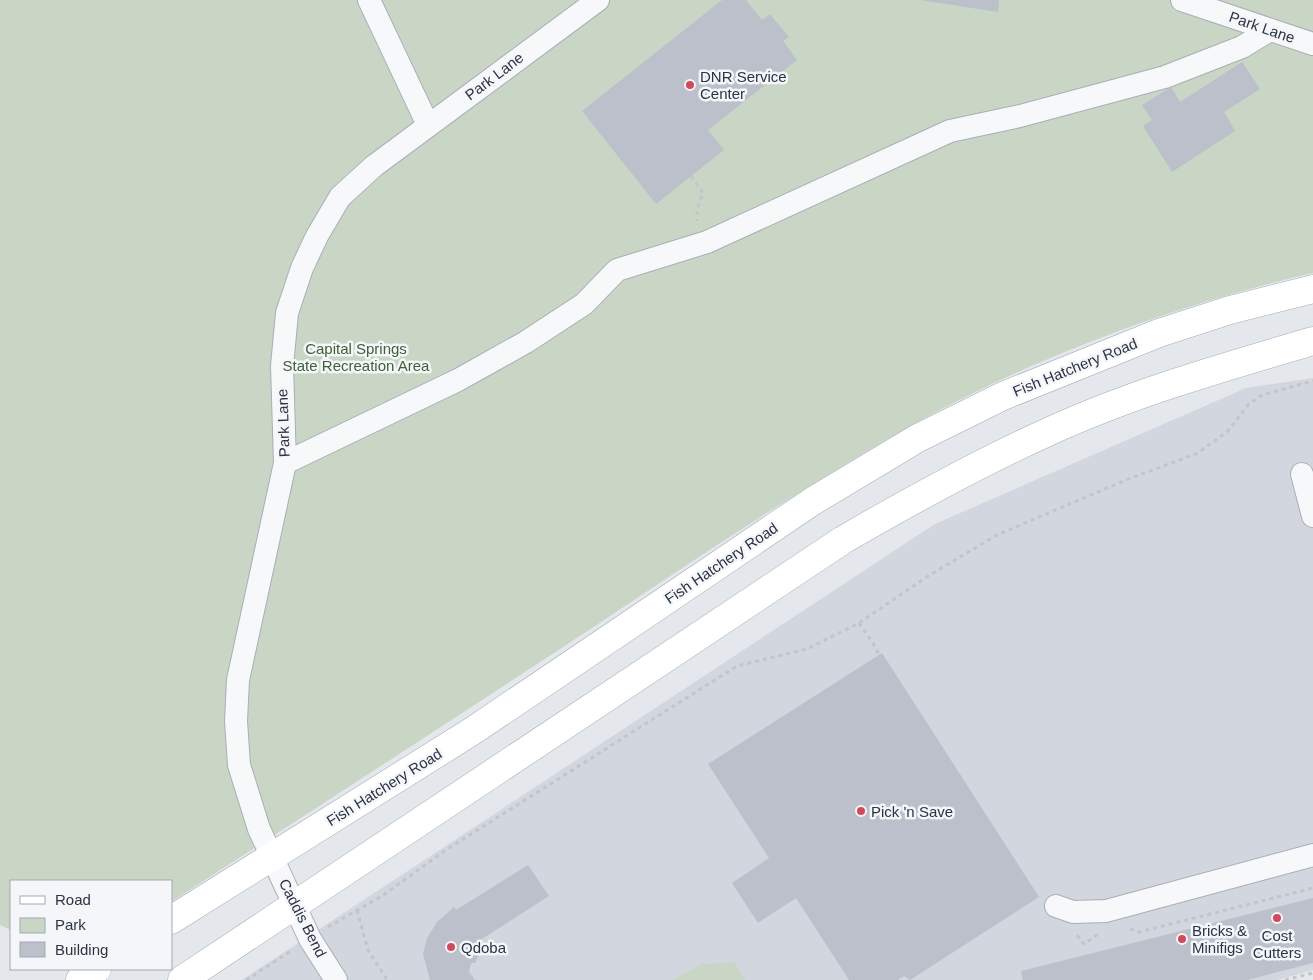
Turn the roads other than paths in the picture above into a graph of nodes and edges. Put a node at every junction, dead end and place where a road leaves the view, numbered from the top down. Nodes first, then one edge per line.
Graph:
1 (369, 0) edge
2 (598, 0) edge
3 (1182, 0) edge
4 (1270, 30) junction
5 (1313, 44) edge
6 (428, 125) junction
7 (1313, 289) edge
8 (1313, 341) edge
9 (285, 463) junction
10 (1302, 474) dead end
11 (1313, 516) edge
12 (1313, 855) edge
13 (271, 856) junction
14 (297, 906) junction
15 (1056, 906) dead end
16 (172, 919) edge
17 (95, 970) edge
18 (80, 980) edge
19 (182, 980) edge
20 (336, 980) edge

1 - 6 street
2 - 6 street, Park Lane
3 - 4 street, Park Lane
4 - 5 street, Park Lane
4 - 9 street
6 - 9 street, Park Lane
7 - 13 main road, Fish Hatchery Road
8 - 14 main road
9 - 13 street, Park Lane
10 - 11 street
12 - 15 street
13 - 14 street, Caddis Bend
13 - 16 main road, Fish Hatchery Road
14 - 19 main road
14 - 20 street, Caddis Bend
17 - 18 main road

